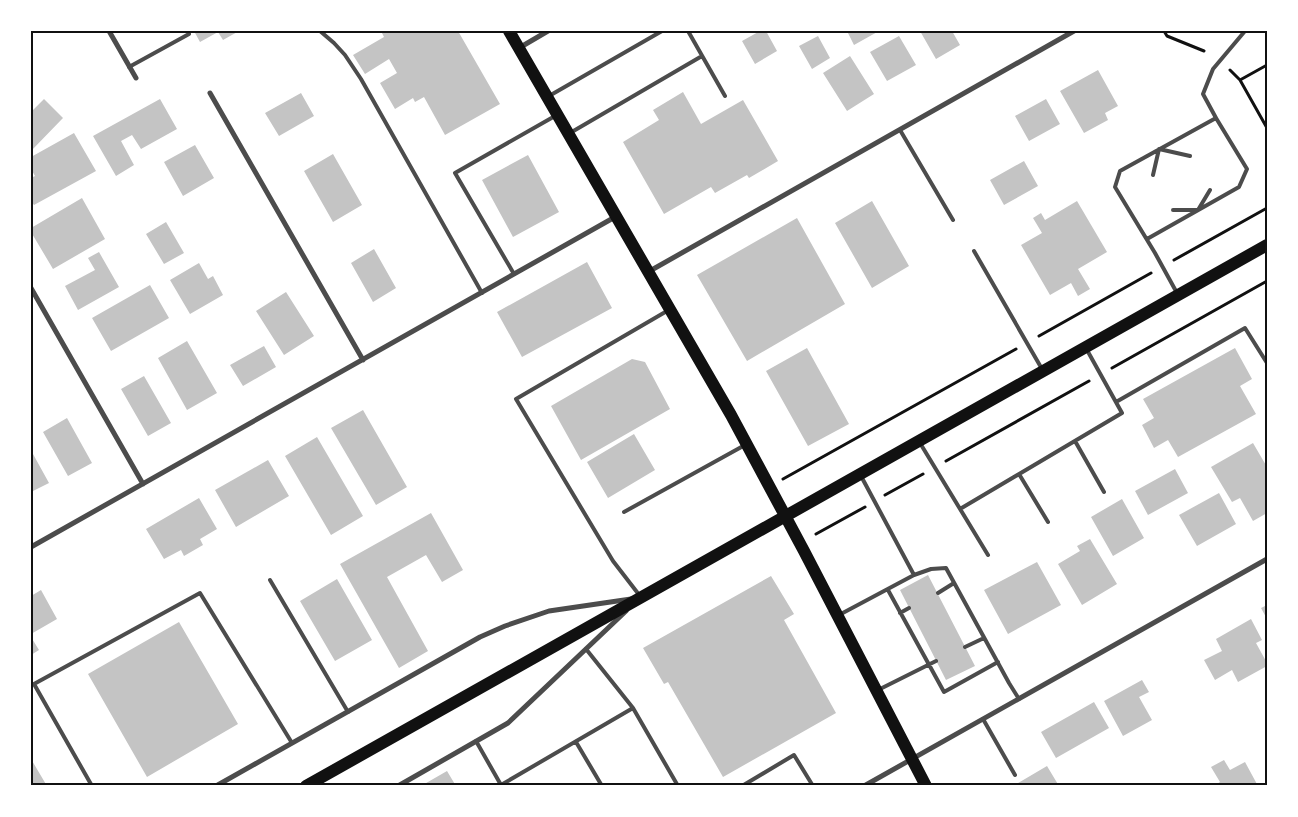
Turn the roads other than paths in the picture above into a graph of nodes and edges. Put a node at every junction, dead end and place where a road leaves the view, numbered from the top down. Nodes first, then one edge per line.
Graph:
1 (109, 31) edge
2 (320, 31) edge
3 (509, 31) edge
4 (548, 31) edge
5 (662, 31) edge
6 (688, 31) edge
7 (1074, 31) edge
8 (1245, 31) edge
9 (189, 34) dead end
10 (519, 48) junction
11 (702, 56) junction
12 (129, 67) junction
13 (136, 78) dead end
14 (210, 93) dead end
15 (724, 96) dead end
16 (547, 97) junction
17 (557, 115) junction
18 (1216, 118) junction
19 (900, 130) junction
20 (568, 134) junction
21 (1159, 149) junction
22 (1190, 156) dead end
23 (1153, 175) dead end
24 (1210, 190) dead end
25 (1173, 210) dead end
26 (1198, 210) junction
27 (616, 217) junction
28 (952, 220) dead end
29 (1147, 239) junction
30 (1267, 245) edge
31 (974, 251) dead end
32 (647, 272) junction
33 (514, 274) junction
34 (31, 288) edge
35 (482, 293) junction
36 (1178, 295) junction
37 (669, 310) junction
38 (1085, 347) junction
39 (363, 360) junction
40 (1267, 363) edge
41 (1043, 371) junction
42 (1116, 402) junction
43 (919, 441) junction
44 (1075, 441) junction
45 (746, 444) junction
46 (860, 474) junction
47 (1019, 474) junction
48 (143, 484) junction
49 (1104, 492) dead end
50 (960, 509) junction
51 (624, 512) dead end
52 (785, 516) junction
53 (1048, 522) dead end
54 (31, 547) edge
55 (988, 555) dead end
56 (1267, 559) edge
57 (914, 576) junction
58 (270, 580) dead end
59 (954, 583) junction
60 (888, 590) junction
61 (938, 593) dead end
62 (641, 597) junction
63 (909, 608) dead end
64 (900, 613) junction
65 (838, 616) junction
66 (984, 638) junction
67 (965, 646) dead end
68 (586, 649) junction
69 (936, 661) dead end
70 (998, 662) junction
71 (929, 664) junction
72 (876, 690) junction
73 (1019, 698) junction
74 (633, 708) junction
75 (348, 712) junction
76 (983, 719) junction
77 (476, 741) junction
78 (576, 742) junction
79 (292, 743) junction
80 (912, 759) junction
81 (1015, 775) dead end
82 (92, 786) edge
83 (216, 786) edge
84 (306, 786) edge
85 (398, 786) edge
86 (602, 786) edge
87 (678, 786) edge
88 (742, 786) edge
89 (813, 786) edge
90 (864, 786) edge
91 (926, 786) edge

1 - 12 street
2 - 35 lane
3 - 10 main road
4 - 10 street
5 - 16 lane
6 - 11 lane
7 - 19 street
8 - 18 lane
9 - 12 lane
10 - 16 main road
11 - 15 lane
11 - 20 lane
12 - 13 street
14 - 39 street
16 - 17 main road
17 - 20 main road
17 - 33 lane
18 - 21 lane
18 - 26 lane
19 - 28 lane
19 - 32 street
20 - 27 main road
21 - 22 lane
21 - 23 lane
21 - 29 lane
24 - 26 lane
25 - 26 lane
26 - 29 lane
27 - 32 main road
27 - 33 street
29 - 36 lane
30 - 36 main road
31 - 41 lane
32 - 37 main road
33 - 35 street
34 - 48 street
35 - 39 street
36 - 38 main road
37 - 45 main road
37 - 62 lane
38 - 41 main road
38 - 42 lane
39 - 48 street
40 - 42 lane
41 - 43 main road
42 - 44 lane
43 - 46 main road
43 - 50 lane
44 - 47 lane
44 - 49 lane
45 - 51 lane
45 - 52 main road
46 - 52 main road
46 - 57 lane
47 - 50 lane
47 - 53 lane
48 - 54 street
50 - 55 lane
52 - 62 main road
52 - 65 main road
56 - 73 street
57 - 59 lane
57 - 60 lane
58 - 75 lane
59 - 61 lane
59 - 66 lane
60 - 64 lane
60 - 65 lane
62 - 68 street
62 - 75 street
62 - 84 main road
63 - 64 lane
64 - 71 lane
65 - 72 main road
66 - 67 lane
66 - 70 lane
68 - 74 lane
68 - 77 street
69 - 71 lane
70 - 71 lane
70 - 73 lane
71 - 72 lane
72 - 80 main road
73 - 76 street
74 - 78 lane
74 - 87 lane
75 - 79 street
76 - 80 street
76 - 81 lane
77 - 78 lane
77 - 85 street
78 - 86 lane
79 - 82 lane
79 - 83 street
80 - 90 street
80 - 91 main road
88 - 89 lane

